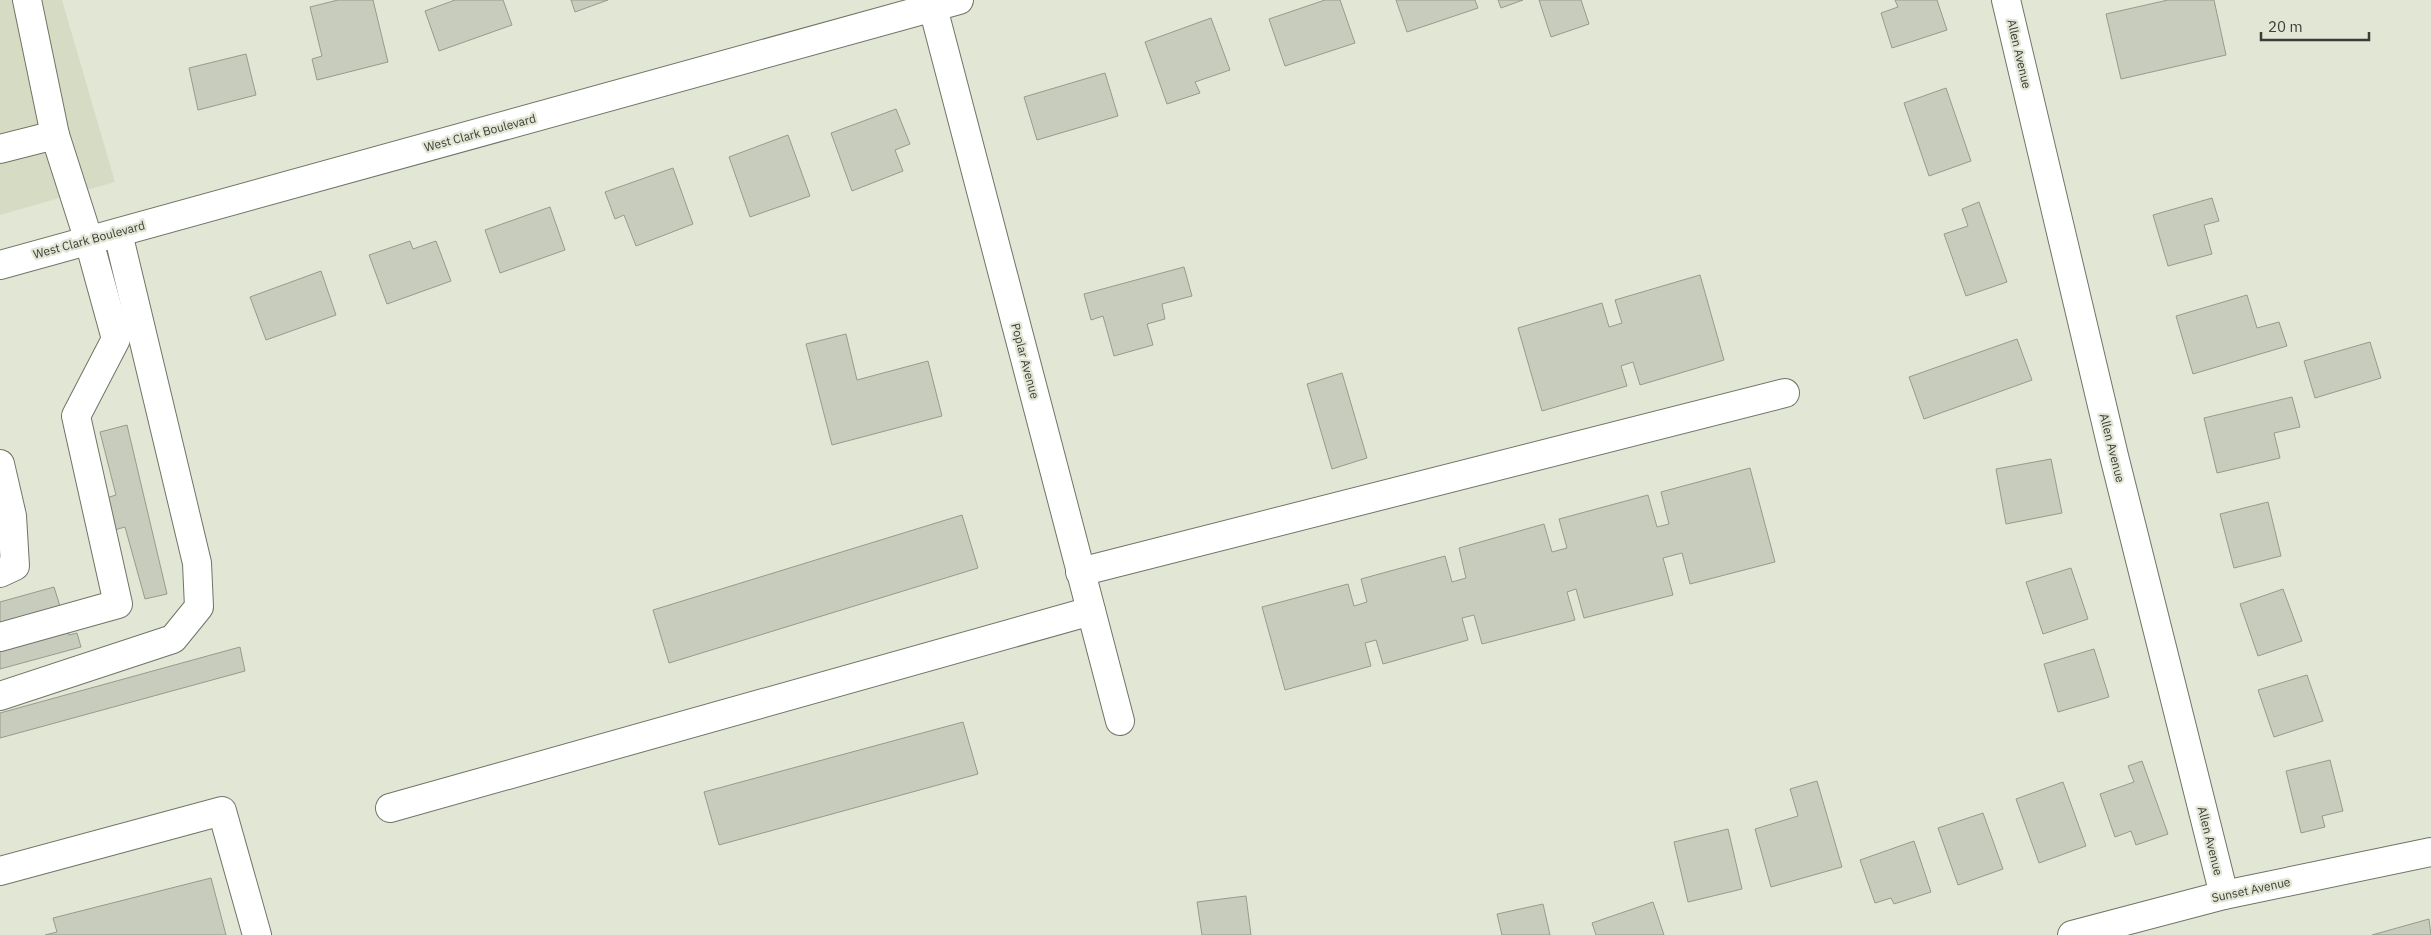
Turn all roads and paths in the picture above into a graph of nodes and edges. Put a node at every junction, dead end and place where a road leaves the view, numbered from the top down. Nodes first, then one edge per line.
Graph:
1 (27, 0) edge
2 (959, 0) edge
3 (2006, 0) edge
4 (932, 4) edge
5 (55, 135) junction
6 (0, 149) edge
7 (118, 233) junction
8 (89, 240) junction
9 (0, 265) edge
10 (1785, 393) dead end
11 (0, 464) edge
12 (1080, 572) junction
13 (0, 573) edge
14 (1092, 612) junction
15 (0, 637) edge
16 (0, 696) edge
17 (1120, 721) dead end
18 (390, 808) dead end
19 (2431, 852) edge
20 (0, 871) edge
21 (2224, 895) junction
22 (257, 935) edge
23 (2072, 935) edge

1 - 5 street
2 - 4 street, West Clark Boulevard
3 - 21 street, Allen Avenue
4 - 7 street, West Clark Boulevard
4 - 12 street, Poplar Avenue
5 - 6 street
5 - 8 street
7 - 8 street, West Clark Boulevard
7 - 16 street
8 - 9 street, West Clark Boulevard
8 - 15 street
10 - 12 street
11 - 13 street
12 - 14 street, Poplar Avenue
14 - 17 street, Poplar Avenue
14 - 18 street
19 - 21 street, Sunset Avenue
20 - 22 street
21 - 23 street, Sunset Avenue

